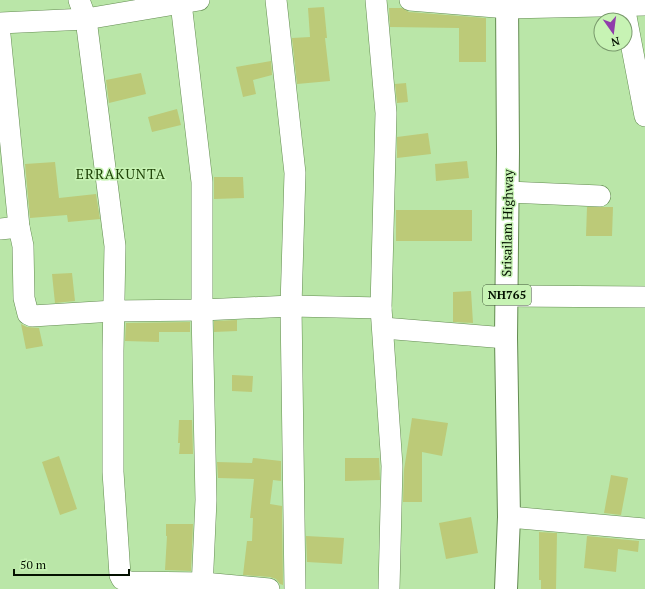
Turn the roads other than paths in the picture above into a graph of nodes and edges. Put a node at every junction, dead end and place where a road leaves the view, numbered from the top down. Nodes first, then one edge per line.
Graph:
1 (79, 0) edge
2 (276, 0) edge
3 (376, 0) edge
4 (410, 0) edge
5 (193, 1) edge
6 (507, 4) edge
7 (645, 5) edge
8 (624, 6) junction
9 (86, 19) junction
10 (0, 23) edge
11 (0, 35) edge
12 (645, 116) edge
13 (5, 136) edge
14 (508, 192) junction
15 (600, 196) dead end
16 (10, 228) edge
17 (507, 296) junction
18 (645, 297) edge
19 (291, 306) junction
20 (381, 308) junction
21 (202, 310) junction
22 (114, 311) junction
23 (383, 328) junction
24 (506, 338) junction
25 (510, 517) junction
26 (645, 529) edge
27 (202, 586) edge
28 (269, 589) edge
29 (295, 589) edge
30 (389, 589) edge
31 (506, 589) edge

1 - 9 street
2 - 19 street
3 - 20 street
4 - 6 street
5 - 9 street
5 - 21 street
6 - 8 street
6 - 14 highway, Srisailam Highway / NH765
7 - 8 street
8 - 12 street
9 - 10 street
9 - 22 street
11 - 13 street
13 - 16 street
14 - 15 street
14 - 17 highway, Srisailam Highway / NH765
16 - 22 street
17 - 18 street
17 - 24 highway, Srisailam Highway / NH765
19 - 20 street
19 - 21 street
19 - 29 street
20 - 23 street
21 - 22 street
21 - 27 street
22 - 27 street
23 - 24 street
23 - 30 street
24 - 25 highway, Srisailam Highway / NH765
25 - 26 street
25 - 31 highway, Srisailam Highway / NH765
27 - 28 street

